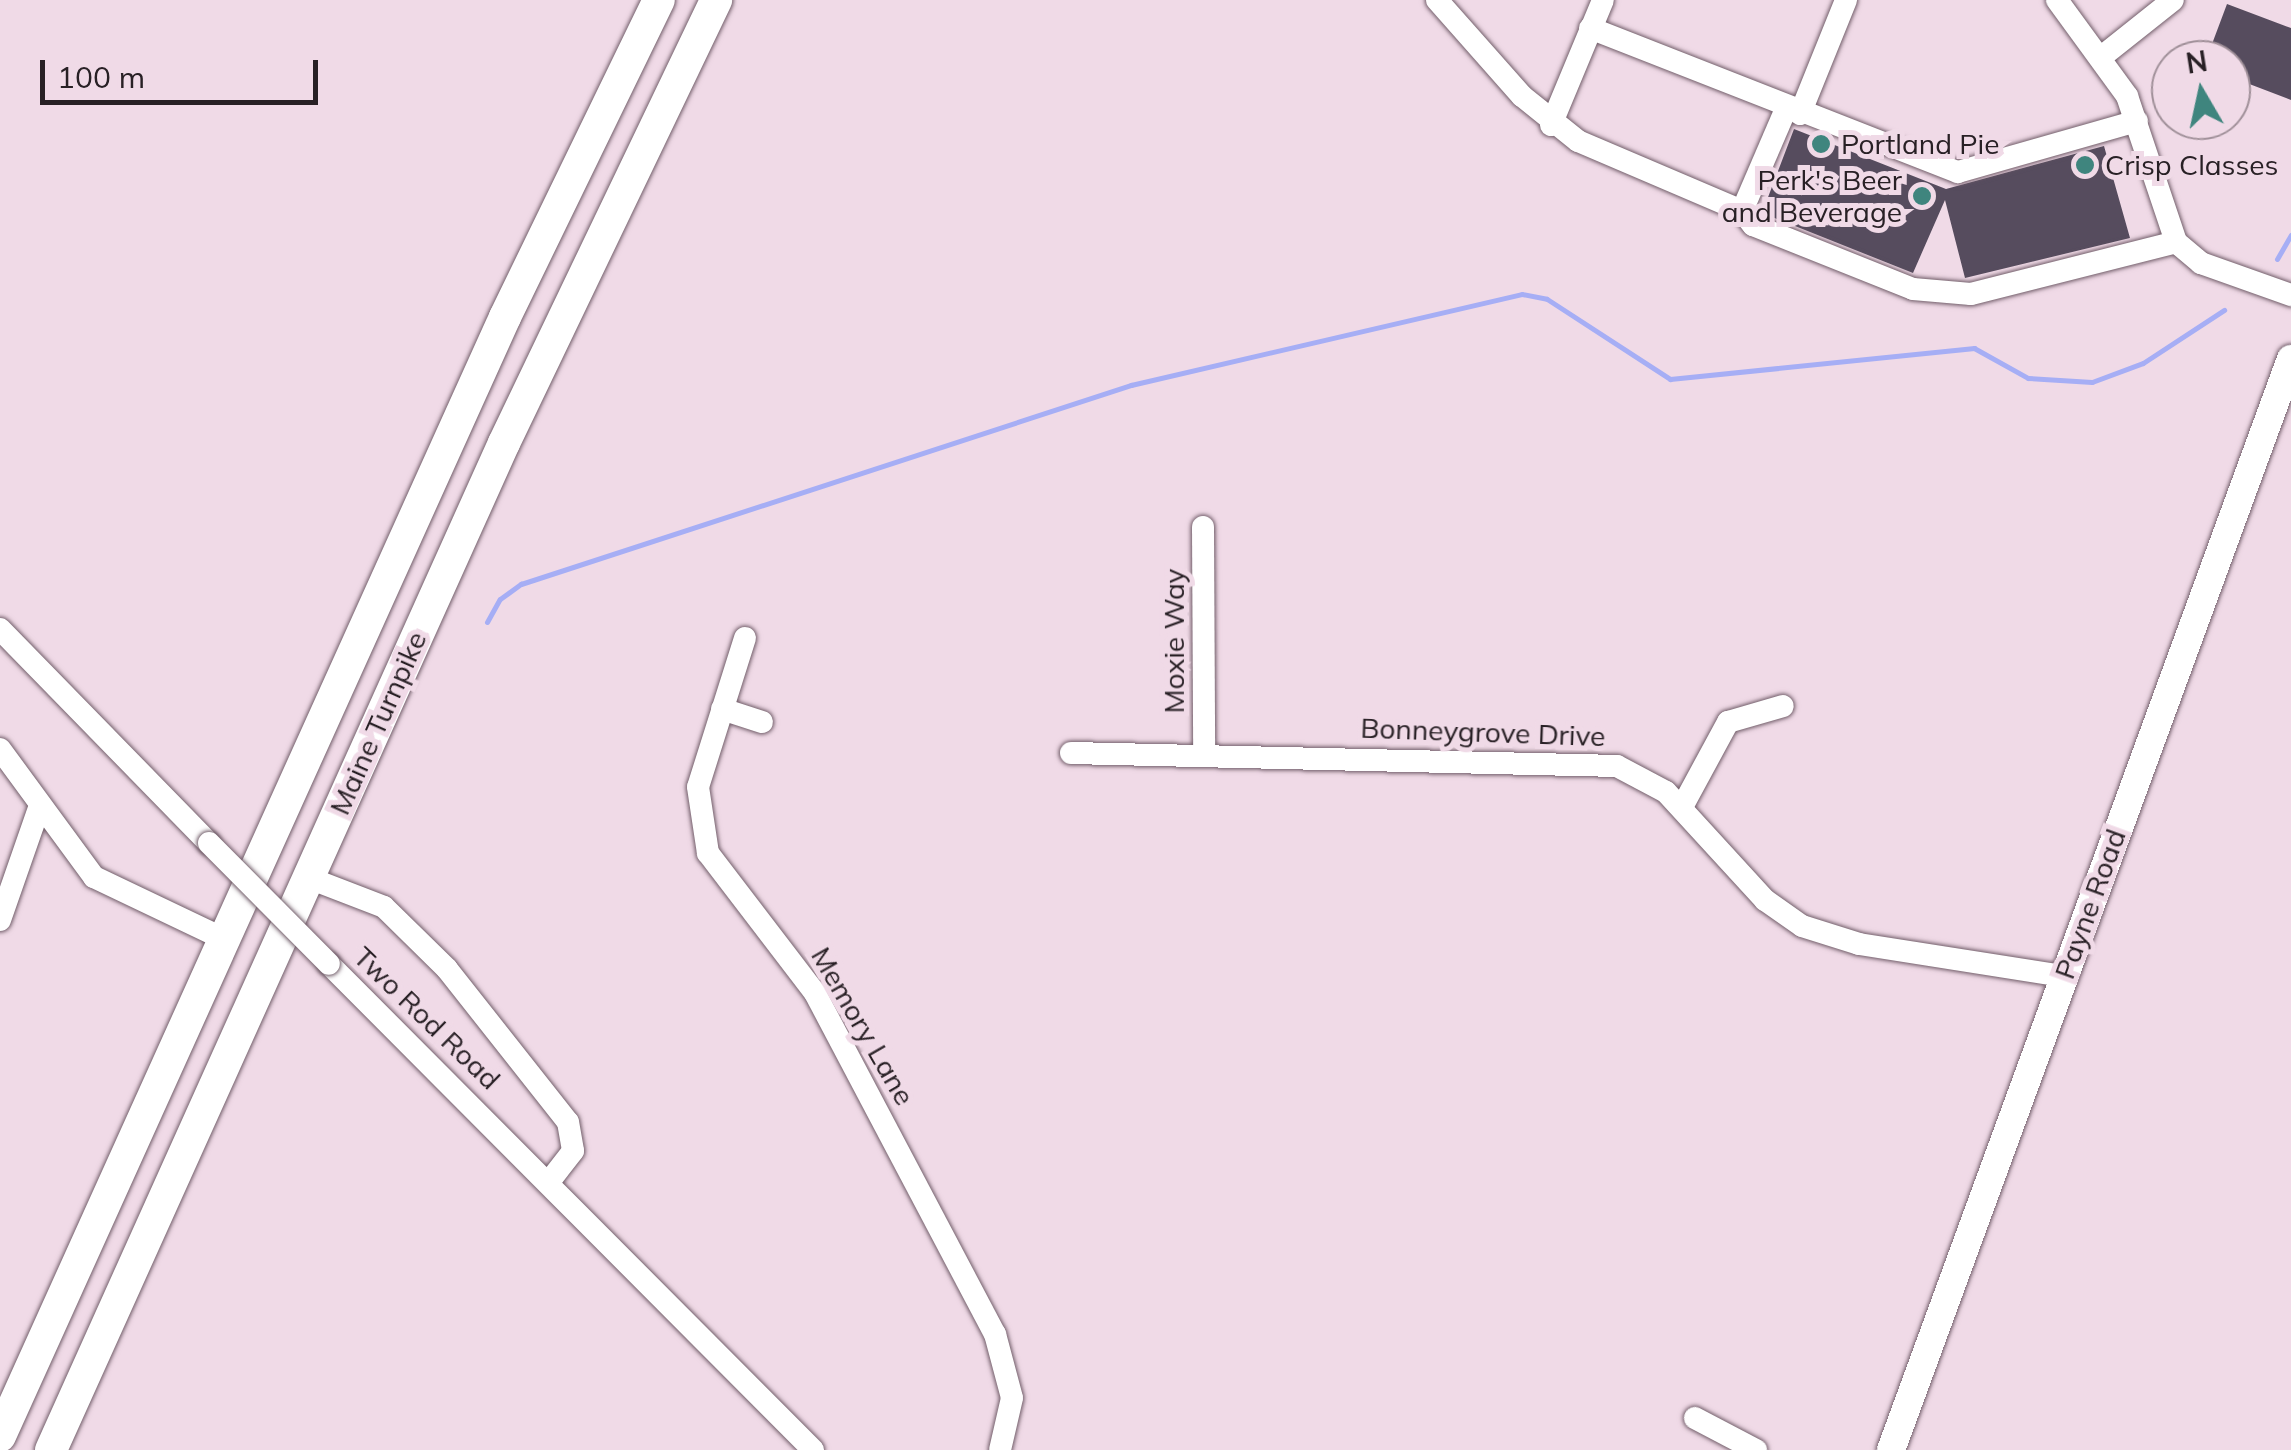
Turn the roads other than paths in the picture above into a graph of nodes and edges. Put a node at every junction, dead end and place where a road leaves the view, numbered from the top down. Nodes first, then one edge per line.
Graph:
1 (659, 0) edge
2 (716, 0) edge
3 (728, 0) edge
4 (1437, 0) edge
5 (1602, 0) edge
6 (1846, 0) edge
7 (2057, 0) edge
8 (2173, 0) edge
9 (1590, 28) junction
10 (2100, 58) junction
11 (675, 80) junction
12 (1793, 112) junction
13 (2137, 121) junction
14 (1551, 124) junction
15 (1742, 211) junction
16 (2176, 242) junction
17 (2291, 295) edge
18 (2291, 359) edge
19 (1203, 527) dead end
20 (0, 628) edge
21 (745, 638) dead end
22 (1783, 706) dead end
23 (722, 709) junction
24 (762, 722) dead end
25 (0, 748) edge
26 (1071, 753) dead end
27 (1204, 755) junction
28 (40, 805) junction
29 (1682, 808) junction
30 (308, 878) junction
31 (0, 920) edge
32 (224, 939) junction
33 (2064, 976) junction
34 (550, 1180) junction
35 (1695, 1418) dead end
36 (0, 1436) edge
37 (51, 1450) edge
38 (812, 1450) edge
39 (1000, 1450) edge
40 (1756, 1450) edge
41 (1890, 1450) edge

1 - 32 highway, Maine Turnpike
2 - 11 highway, Maine Turnpike
3 - 11 highway
4 - 14 street
5 - 9 street
6 - 12 street
7 - 10 street
8 - 10 street
9 - 12 street
9 - 14 street
10 - 13 street
11 - 30 highway, Maine Turnpike
12 - 13 street
12 - 15 street
13 - 16 street
14 - 15 street
15 - 16 street
16 - 17 street
18 - 33 main road, Payne Road
19 - 27 street, Moxie Way
20 - 34 street, Two Rod Road, bridge
21 - 23 street, Memory Lane
22 - 29 street
23 - 24 street
23 - 39 street, Memory Lane
25 - 28 street
26 - 27 street, Bonneygrove Drive
27 - 29 street, Bonneygrove Drive
28 - 31 street
28 - 32 street
29 - 33 street, Bonneygrove Drive
30 - 34 street
30 - 37 highway, Maine Turnpike
32 - 36 highway, Maine Turnpike
33 - 41 main road, Payne Road
34 - 38 street, Two Rod Road
35 - 40 street

